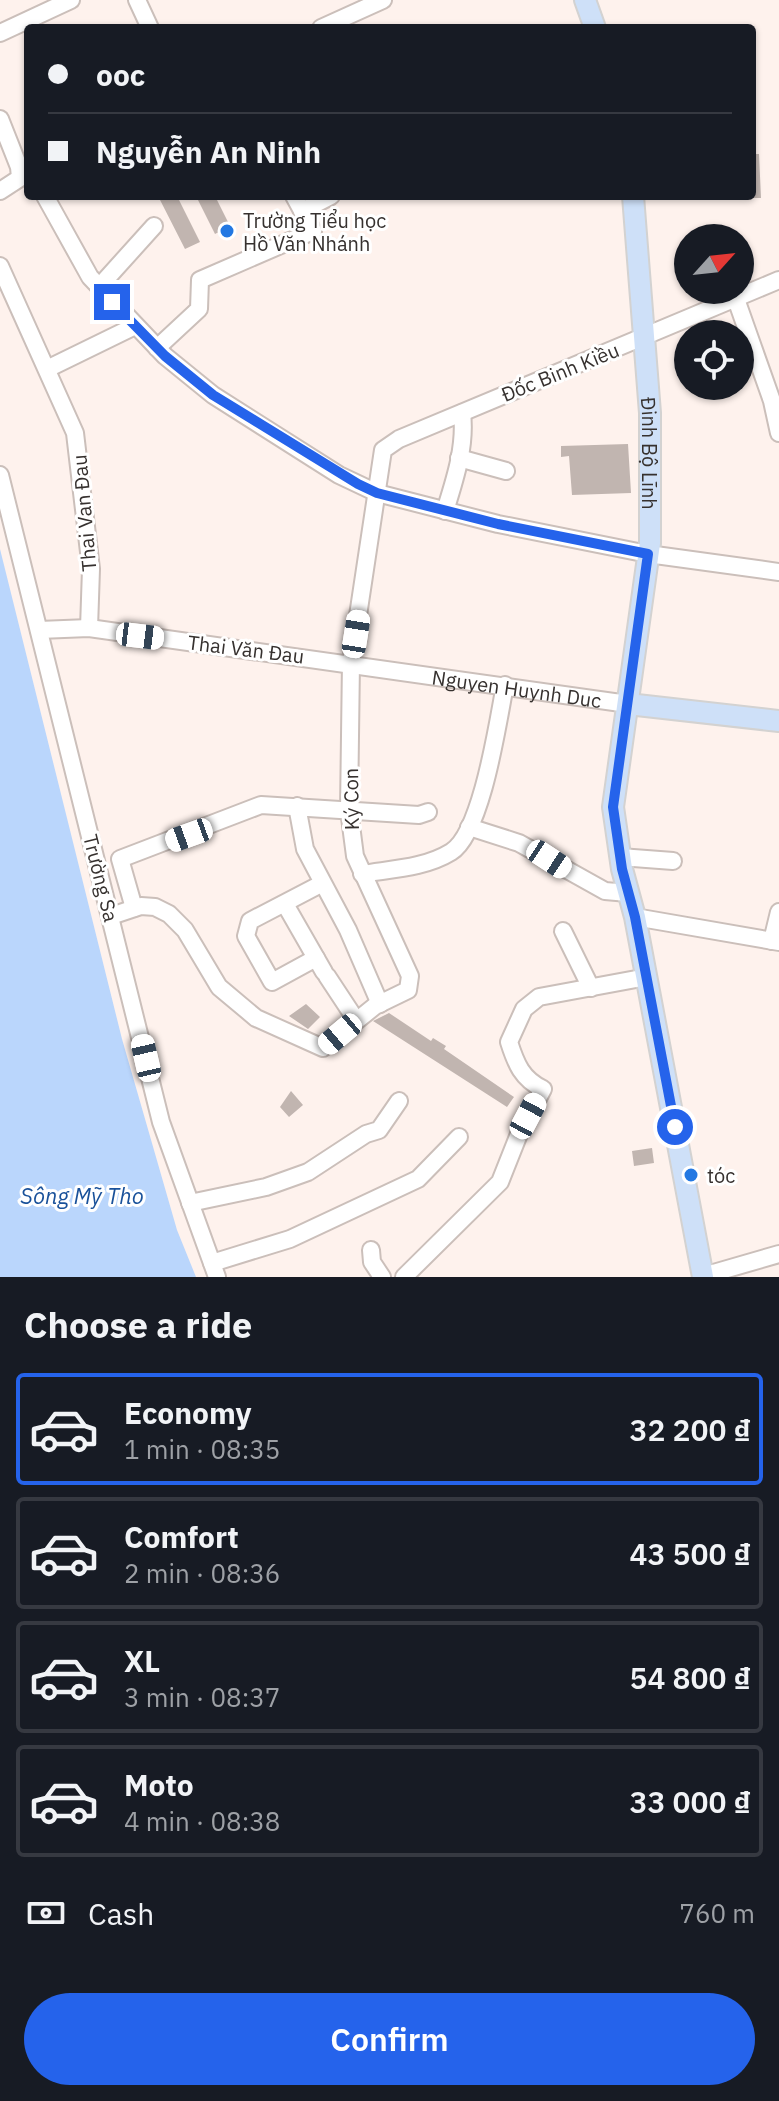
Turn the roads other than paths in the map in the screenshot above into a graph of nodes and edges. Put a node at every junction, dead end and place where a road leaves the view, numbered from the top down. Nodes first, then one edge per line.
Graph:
1 (71, 0) edge
2 (137, 0) edge
3 (382, 0) edge
4 (583, 2) edge
5 (148, 24) edge
6 (330, 24) edge
7 (593, 24) edge
8 (0, 33) edge
9 (0, 119) edge
10 (24, 164) edge
11 (24, 168) edge
12 (0, 191) edge
13 (47, 200) edge
14 (633, 200) edge
15 (298, 203) edge
16 (154, 226) dead end
17 (0, 266) edge
18 (779, 280) edge
19 (99, 287) junction
20 (754, 291) edge
21 (724, 304) edge
22 (738, 304) edge
23 (135, 326) junction
24 (641, 339) junction
25 (157, 348) junction
26 (49, 368) junction
27 (462, 413) junction
28 (779, 433) edge
29 (459, 458) junction
30 (506, 471) dead end
31 (0, 475) edge
32 (377, 493) junction
33 (445, 511) junction
34 (648, 554) junction
35 (779, 572) edge
36 (89, 628) junction
37 (39, 630) junction
38 (351, 662) junction
39 (505, 685) junction
40 (628, 704) junction
41 (779, 721) edge
42 (297, 806) junction
43 (349, 810) junction
44 (428, 812) dead end
45 (469, 827) junction
46 (620, 857) junction
47 (673, 861) dead end
48 (362, 874) junction
49 (321, 884) junction
50 (628, 893) junction
51 (285, 904) junction
52 (134, 908) junction
53 (779, 912) edge
54 (111, 916) junction
55 (635, 917) junction
56 (563, 931) dead end
57 (775, 942) edge
58 (322, 969) junction
59 (647, 977) junction
60 (591, 988) junction
61 (380, 1004) junction
62 (356, 1020) junction
63 (399, 1101) dead end
64 (459, 1137) dead end
65 (190, 1203) junction
66 (371, 1250) dead end
67 (779, 1254) edge
68 (215, 1270) edge
69 (382, 1277) edge
70 (404, 1277) edge
71 (703, 1277) edge

1 - 8 street
2 - 5 street
3 - 6 street
4 - 7 main road
9 - 10 street
11 - 12 street
13 - 19 street
14 - 24 main road, Đinh Bộ Lĩnh
15 - 25 street
16 - 19 street
17 - 26 street, Thai Van Đau
18 - 20 street, Đốc Binh Kiều
19 - 23 street
21 - 24 street, Đốc Binh Kiều
22 - 28 street
23 - 25 street
23 - 26 street
24 - 27 street, Đốc Binh Kiều
24 - 34 main road, Đinh Bộ Lĩnh
25 - 32 street
26 - 36 street, Thai Van Đau
27 - 29 street
27 - 32 street, Đốc Binh Kiều
29 - 30 street
29 - 33 street
31 - 37 street, Trường Sa
32 - 33 street
32 - 38 street, Ký Con
33 - 34 street
34 - 35 street
34 - 40 main road, Đinh Bộ Lĩnh
36 - 37 street, Thai Văn Đau
36 - 38 street, Thai Văn Đau
37 - 54 street, Trường Sa
38 - 39 street, Nguyen Huynh Duc
38 - 43 street, Ký Con
39 - 40 street, Nguyen Huynh Duc
39 - 45 street
40 - 41 main road, Nguyen Huynh Duc
40 - 46 main road, Đinh Bộ Lĩnh
42 - 43 street
42 - 49 street
42 - 52 street
43 - 44 street
43 - 48 street, Ký Con
45 - 48 street
45 - 50 street
46 - 47 street
46 - 50 main road, Đinh Bộ Lĩnh
48 - 61 street, Ký Con
49 - 51 street
49 - 61 street
50 - 55 main road, Đinh Bộ Lĩnh
51 - 58 street
51 - 58 street
52 - 54 street
52 - 62 street, Ký Con
53 - 57 street
54 - 65 street, Trường Sa
55 - 57 street
55 - 59 main road, Đinh Bộ Lĩnh
56 - 60 street
58 - 62 street
59 - 60 street
59 - 71 main road, Đinh Bộ Lĩnh
60 - 70 street
61 - 62 street, Ký Con
63 - 65 street
64 - 68 street
65 - 68 street, Trường Sa
66 - 69 street
67 - 71 street

